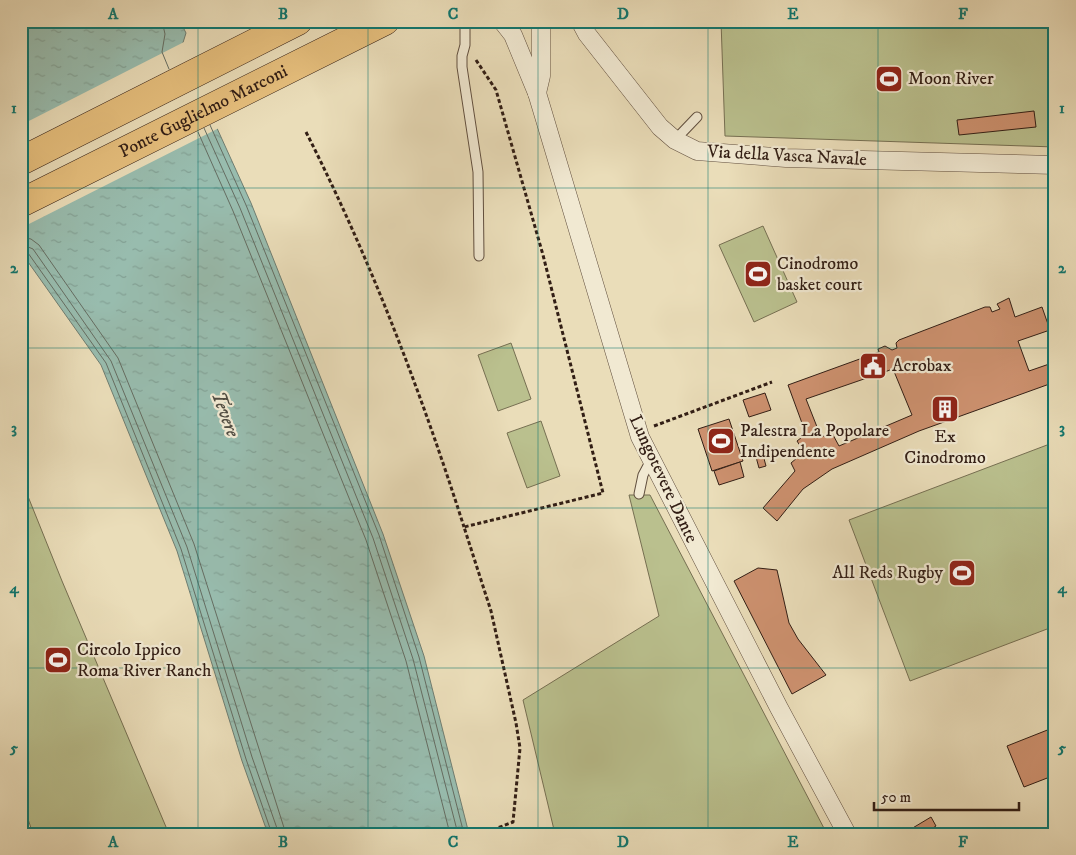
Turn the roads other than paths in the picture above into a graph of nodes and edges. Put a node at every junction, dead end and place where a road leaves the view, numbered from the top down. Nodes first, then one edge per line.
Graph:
1 (298, 21) edge
2 (386, 21) edge
3 (464, 21) edge
4 (502, 21) edge
5 (541, 21) edge
6 (549, 21) edge
7 (580, 21) edge
8 (542, 40) junction
9 (537, 93) junction
10 (697, 117) dead end
11 (675, 140) junction
12 (21, 161) edge
13 (1055, 165) edge
14 (21, 203) edge
15 (479, 256) dead end
16 (651, 460) junction
17 (639, 494) dead end
18 (847, 834) edge

1 - 12 main road
2 - 14 main road, Ponte Guglielmo Marconi
3 - 15 lane
4 - 9 street
5 - 8 street
6 - 8 street
7 - 11 street, Via della Vasca Navale
8 - 9 street, Lungotevere Dante
9 - 16 street, Lungotevere Dante
10 - 11 lane
11 - 13 street, Via della Vasca Navale
16 - 17 lane
16 - 18 street, Lungotevere Dante

